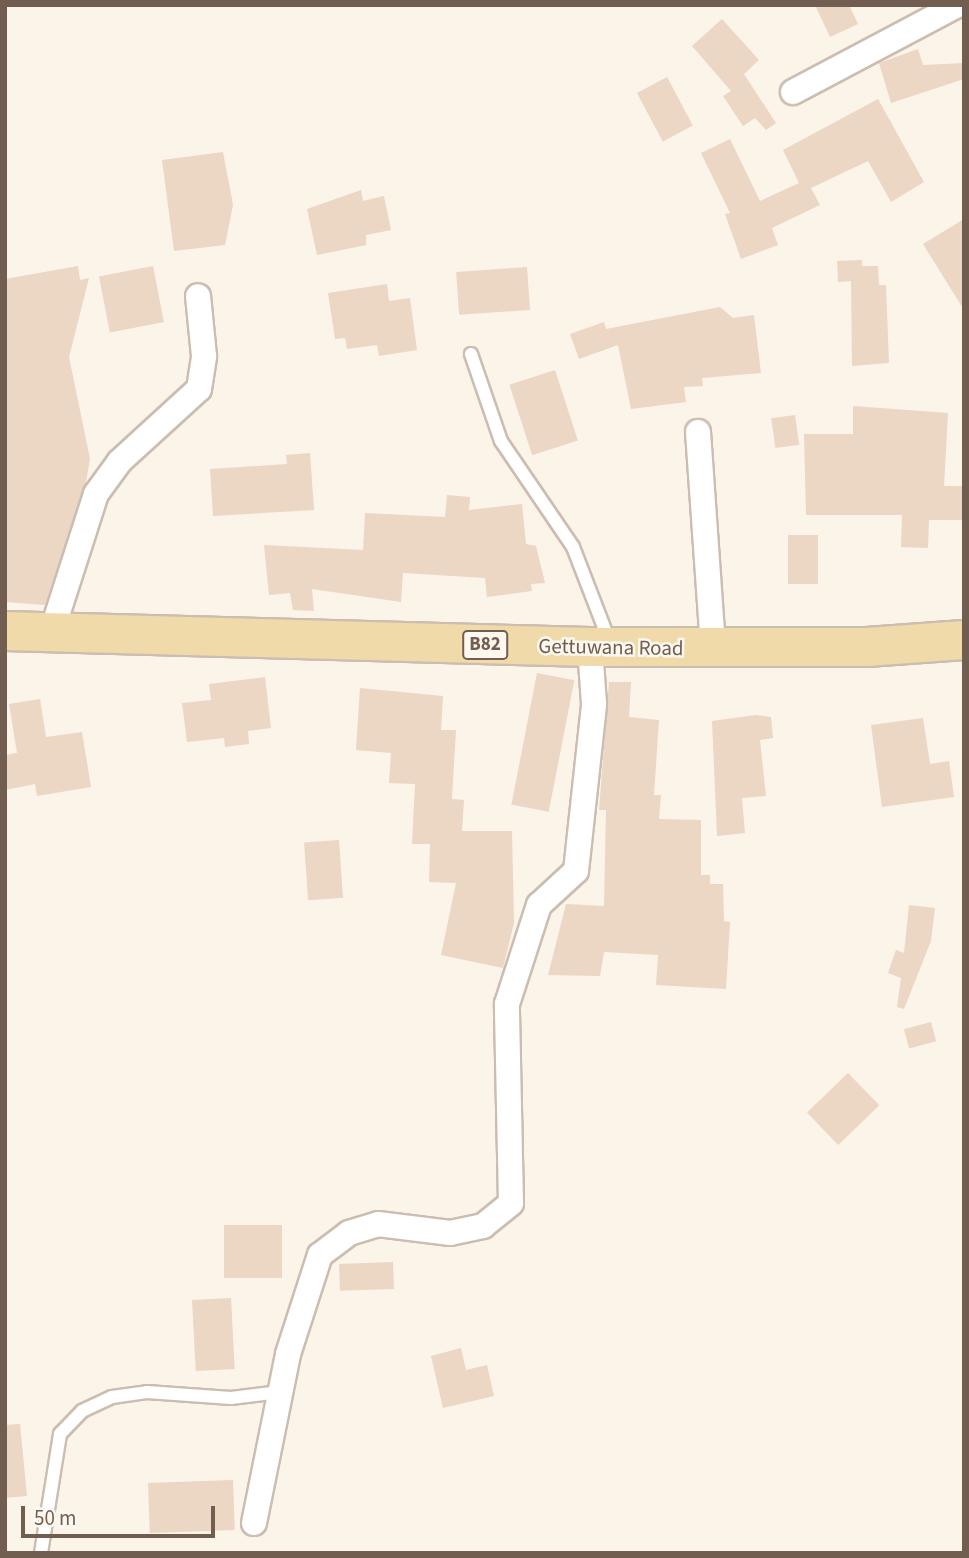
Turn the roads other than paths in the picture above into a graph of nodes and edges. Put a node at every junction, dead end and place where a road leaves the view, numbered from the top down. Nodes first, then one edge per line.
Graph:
1 (957, 5) edge
2 (793, 92) dead end
3 (198, 296) dead end
4 (471, 354) dead end
5 (698, 432) dead end
6 (5, 631) edge
7 (52, 631) junction
8 (964, 640) edge
9 (600, 647) junction
10 (712, 648) junction
11 (280, 1392) junction
12 (254, 1523) dead end
13 (41, 1553) edge

1 - 2 street
3 - 7 street
4 - 9 lane
5 - 10 street
6 - 7 main road, Gettuwana Road / B82
7 - 9 main road, Gettuwana Road / B82
8 - 10 main road, Gettuwana Road / B82
9 - 10 main road, Gettuwana Road / B82
9 - 11 street
11 - 12 street
11 - 13 lane

